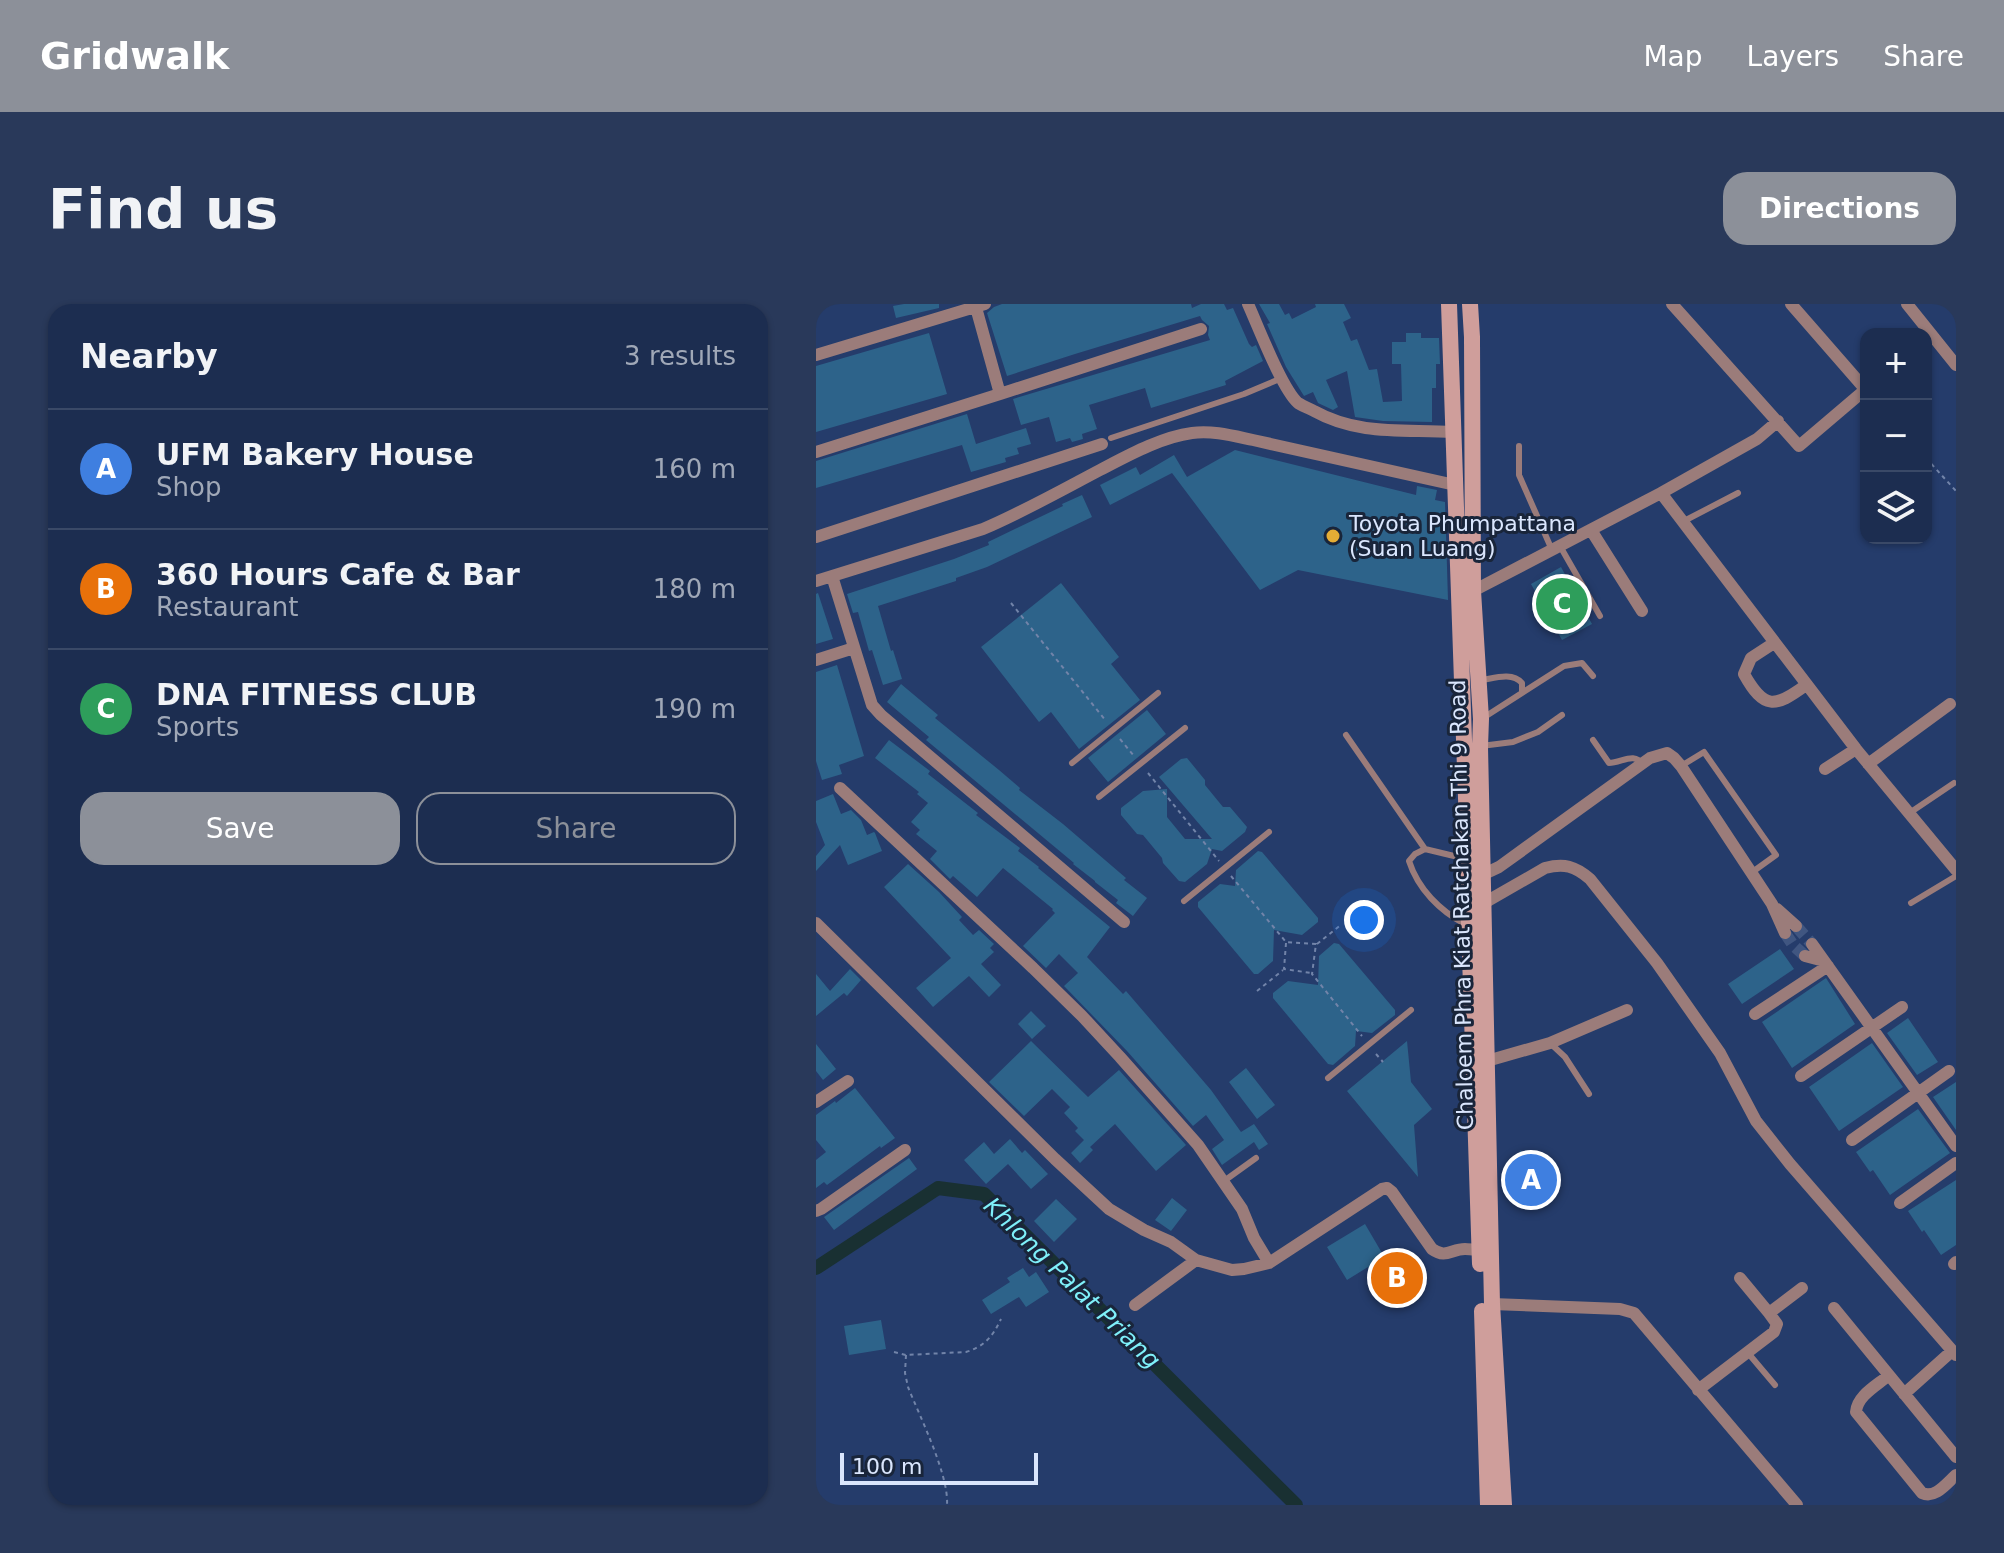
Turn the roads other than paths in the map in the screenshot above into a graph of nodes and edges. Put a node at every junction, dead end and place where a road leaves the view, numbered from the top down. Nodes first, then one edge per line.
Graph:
1 (1248, 304) edge
2 (1449, 304) edge
3 (1470, 304) edge
4 (1672, 304) edge
5 (1791, 304) edge
6 (1907, 304) edge
7 (979, 305) edge
8 (1924, 328) edge
9 (1201, 329) dead end
10 (1932, 338) edge
11 (816, 355) edge
12 (1956, 365) edge
13 (1282, 378) junction
14 (1860, 383) edge
15 (1000, 394) junction
16 (1860, 395) edge
17 (1778, 421) junction
18 (1453, 432) junction
19 (1107, 441) joint
20 (1519, 446) dead end
21 (816, 452) edge
22 (1455, 485) junction
23 (1661, 493) junction
24 (1738, 493) dead end
25 (1682, 522) junction
26 (1591, 530) junction
27 (816, 537) edge
28 (1556, 548) junction
29 (832, 576) junction
30 (816, 581) edge
31 (1473, 591) junction
32 (1642, 611) dead end
33 (1600, 616) dead end
34 (1774, 643) junction
35 (854, 648) junction
36 (816, 660) edge
37 (1593, 676) dead end
38 (1478, 681) junction
39 (1806, 685) junction
40 (1522, 692) junction
41 (1158, 693) dead end
42 (1950, 704) dead end
43 (1562, 715) dead end
44 (1481, 719) junction
45 (1185, 728) dead end
46 (1346, 735) dead end
47 (1593, 740) dead end
48 (1480, 747) junction
49 (1856, 749) junction
50 (1072, 763) dead end
51 (1868, 764) junction
52 (1643, 765) junction
53 (1681, 766) junction
54 (1825, 769) dead end
55 (1954, 783) dead end
56 (840, 788) dead end
57 (1099, 797) dead end
58 (1908, 814) junction
59 (1269, 832) dead end
60 (1956, 847) edge
61 (1425, 849) junction
62 (1944, 854) junction
63 (1468, 856) junction
64 (1751, 873) junction
65 (1956, 873) edge
66 (1484, 874) junction
67 (1184, 901) dead end
68 (1484, 903) junction
69 (1911, 903) dead end
70 (1124, 922) dead end
71 (816, 923) edge
72 (1469, 925) junction
73 (1790, 930) tunnel mouth
74 (1812, 944) tunnel mouth
75 (1805, 956) tunnel mouth
76 (1826, 964) junction
77 (1902, 1007) dead end
78 (1411, 1010) dead end
79 (1627, 1010) dead end
80 (1755, 1014) dead end
81 (1871, 1027) junction
82 (1550, 1043) junction
83 (1487, 1061) junction
84 (1949, 1071) dead end
85 (1801, 1076) dead end
86 (1328, 1078) dead end
87 (848, 1081) dead end
88 (1589, 1094) dead end
89 (1919, 1094) junction
90 (816, 1102) edge
91 (1852, 1140) dead end
92 (1956, 1146) edge
93 (905, 1150) dead end
94 (1256, 1158) dead end
95 (1956, 1163) edge
96 (1224, 1181) junction
97 (1900, 1203) dead end
98 (816, 1211) edge
99 (1480, 1250) junction
100 (1196, 1260) junction
101 (1269, 1263) junction
102 (1740, 1278) dead end
103 (1802, 1288) dead end
104 (1492, 1304) junction
105 (1135, 1305) dead end
106 (1834, 1308) dead end
107 (1769, 1313) junction
108 (1953, 1347) edge
109 (1748, 1353) junction
110 (1888, 1376) junction
111 (1775, 1385) dead end
112 (1698, 1390) junction
113 (1904, 1394) junction
114 (1956, 1457) edge
115 (1956, 1475) edge
116 (1488, 1505) edge
117 (1504, 1505) edge
118 (1797, 1505) edge

1 - 13 street
2 - 18 main road, Chaloem Phra Kiat Ratchakan Thi 9 Road
3 - 31 main road, Chaloem Phra Kiat Ratchakan Thi 9 Road
4 - 17 street
5 - 14 street
6 - 8 street
7 - 11 street
7 - 15 street
9 - 15 street
10 - 12 street
13 - 18 street
13 - 19 lane
15 - 21 street
16 - 17 street
17 - 23 street
18 - 22 main road, Chaloem Phra Kiat Ratchakan Thi 9 Road
19 - 27 street
20 - 28 lane
22 - 29 street
22 - 63 main road, Chaloem Phra Kiat Ratchakan Thi 9 Road
23 - 25 street
23 - 26 street
24 - 25 lane
25 - 34 street
26 - 28 street
26 - 32 street
28 - 31 street
28 - 33 lane
29 - 30 street
29 - 35 street
31 - 38 main road, Chaloem Phra Kiat Ratchakan Thi 9 Road
34 - 39 street
34 - 39 street
35 - 36 street
35 - 70 street
37 - 40 lane
38 - 40 lane
38 - 44 main road, Chaloem Phra Kiat Ratchakan Thi 9 Road
39 - 49 street
40 - 44 lane
41 - 50 lane
42 - 51 street
43 - 48 lane
44 - 48 main road, Chaloem Phra Kiat Ratchakan Thi 9 Road
45 - 57 lane
46 - 61 lane
47 - 52 lane
48 - 66 main road, Chaloem Phra Kiat Ratchakan Thi 9 Road
49 - 51 street
49 - 54 street
51 - 58 street
52 - 53 street
52 - 66 street
53 - 64 street
53 - 64 lane
55 - 58 lane
56 - 96 street
58 - 62 street
59 - 67 lane
60 - 62 street
61 - 63 lane
61 - 72 lane
62 - 65 street
63 - 72 main road, Chaloem Phra Kiat Ratchakan Thi 9 Road
64 - 73 street
65 - 69 lane
66 - 68 main road, Chaloem Phra Kiat Ratchakan Thi 9 Road
68 - 83 main road, Chaloem Phra Kiat Ratchakan Thi 9 Road
68 - 108 street
71 - 100 street
72 - 99 main road, Chaloem Phra Kiat Ratchakan Thi 9 Road
74 - 76 street
75 - 76 street
76 - 80 street
76 - 81 street
77 - 81 street
78 - 86 lane
79 - 82 street
81 - 85 street
81 - 89 street
82 - 83 street
82 - 88 lane
83 - 104 main road, Chaloem Phra Kiat Ratchakan Thi 9 Road
84 - 89 street
87 - 90 street
89 - 91 street
89 - 92 street
93 - 98 street
94 - 96 lane
95 - 97 street
96 - 101 street
99 - 101 street
99 - 116 main road, Chaloem Phra Kiat Ratchakan Thi 9 Road
100 - 101 street
100 - 105 street
102 - 107 street
103 - 107 street
104 - 112 street
104 - 117 main road, Chaloem Phra Kiat Ratchakan Thi 9 Road
106 - 110 street
107 - 109 street
108 - 113 street
109 - 111 lane
109 - 112 street
110 - 113 street
110 - 115 street
112 - 118 street
113 - 114 street

